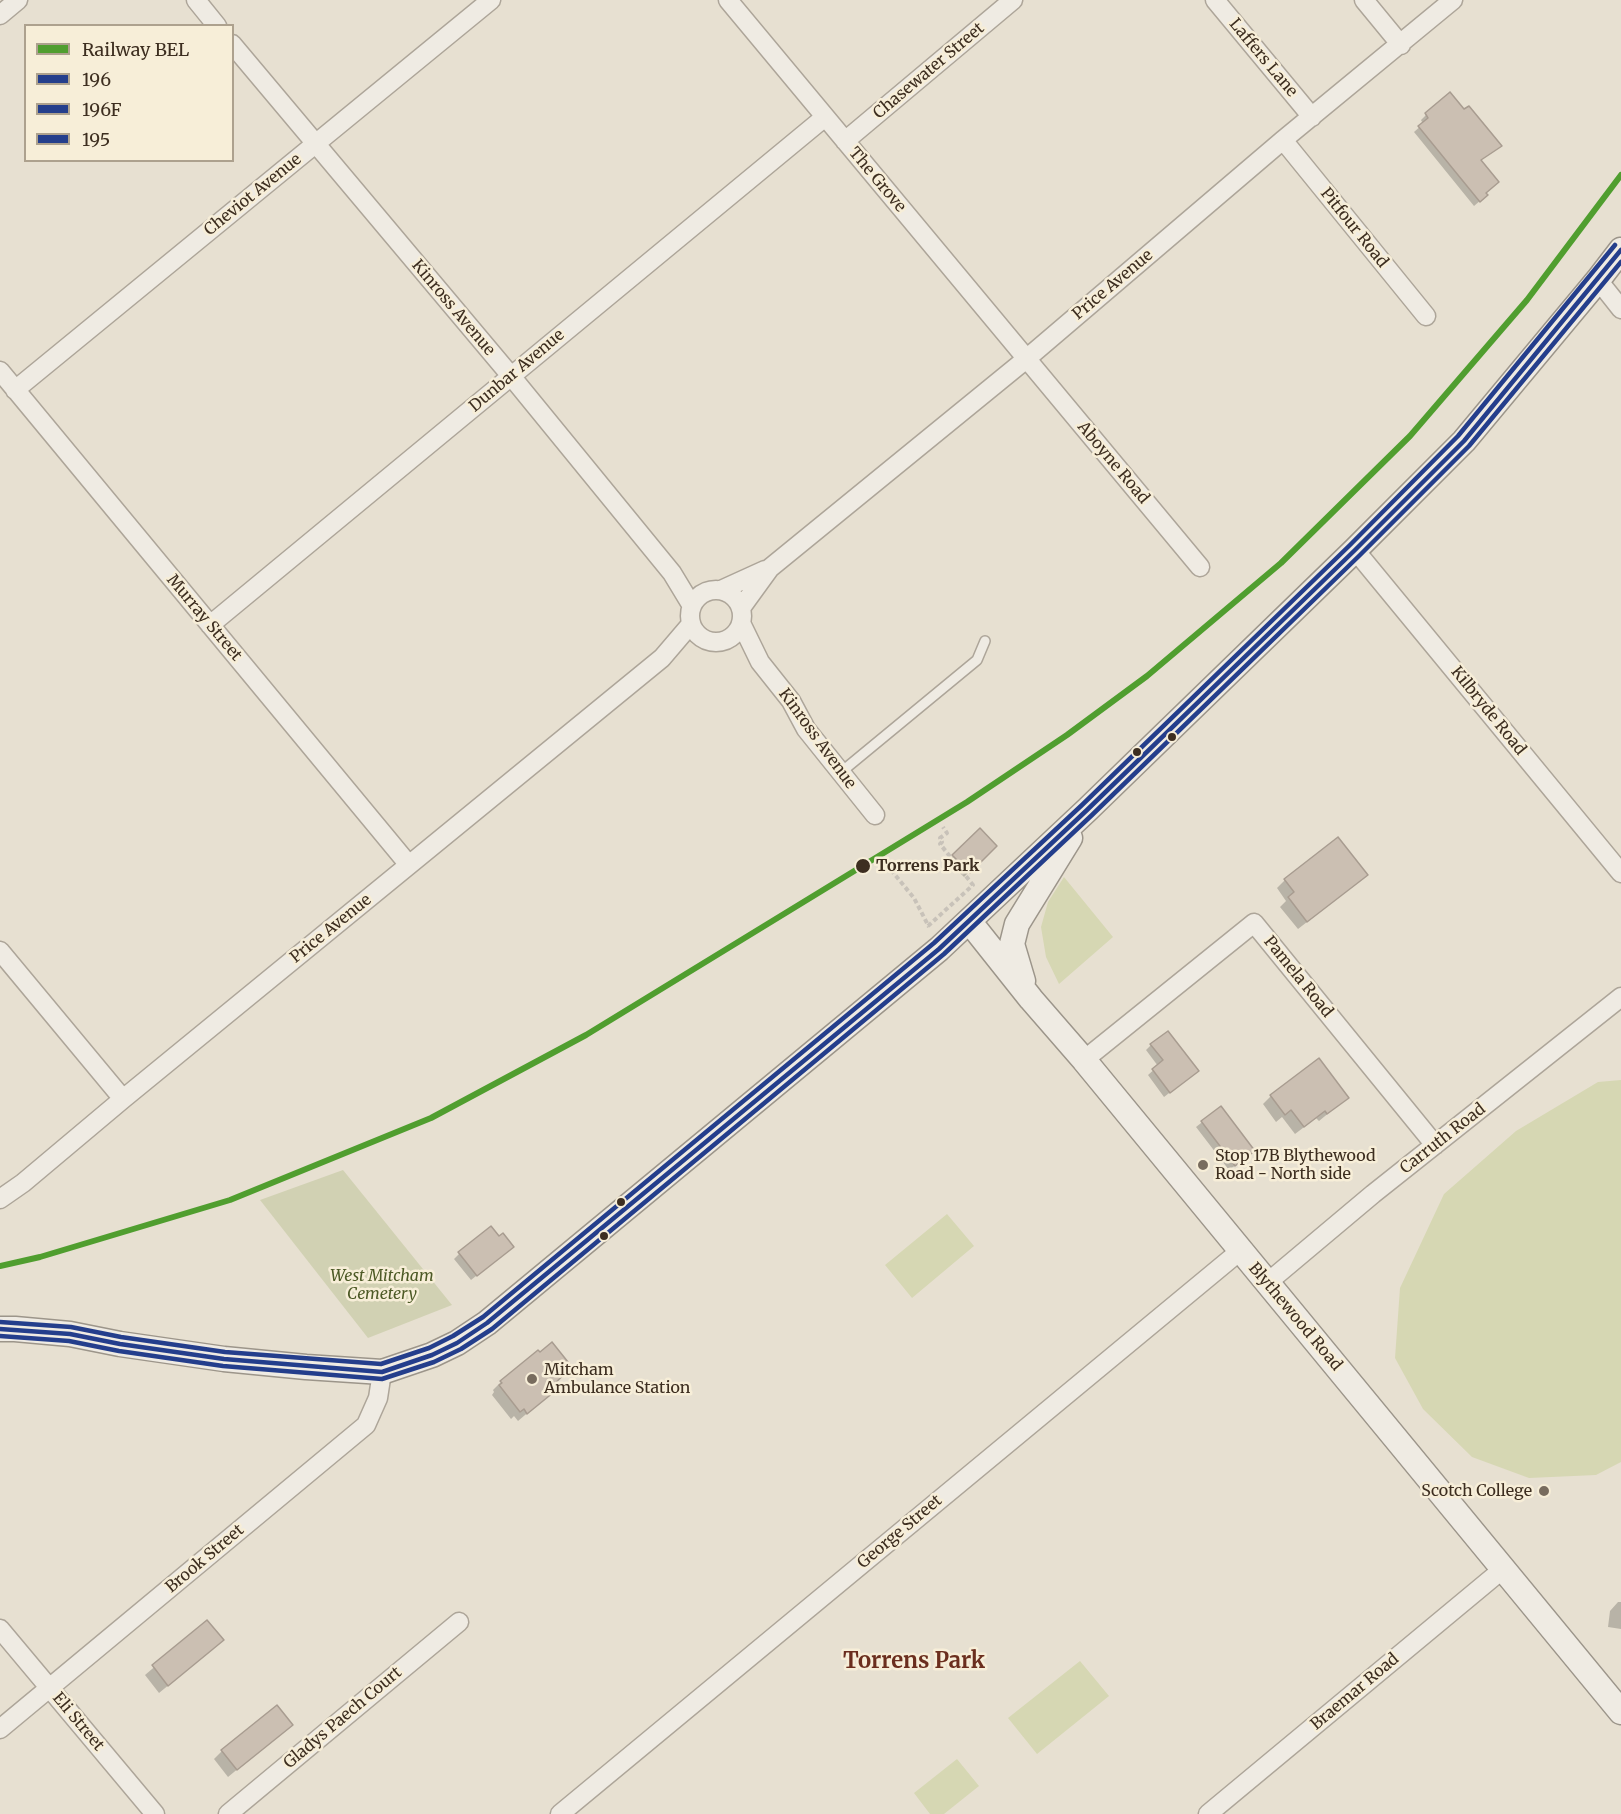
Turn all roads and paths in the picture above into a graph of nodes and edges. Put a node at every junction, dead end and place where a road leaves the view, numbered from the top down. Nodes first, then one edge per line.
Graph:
1 (18, 0) edge
2 (196, 0) edge
3 (491, 0) edge
4 (728, 0) edge
5 (1013, 0) edge
6 (1215, 0) edge
7 (1364, 0) edge
8 (1453, 0) edge
9 (0, 15) edge
10 (215, 24) edge
11 (1401, 45) junction
12 (234, 46) edge
13 (825, 117) junction
14 (1312, 117) junction
15 (1283, 140) junction
16 (845, 141) junction
17 (316, 144) junction
18 (1621, 250) edge
19 (1598, 280) junction
20 (1621, 309) edge
21 (1426, 316) dead end
22 (1025, 360) junction
23 (0, 371) edge
24 (511, 376) junction
25 (15, 390) junction
26 (1355, 550) junction
27 (1200, 567) dead end
28 (770, 568) junction
29 (721, 590) junction
30 (695, 608) junction
31 (741, 616) junction
32 (210, 626) junction
33 (703, 640) junction
34 (985, 641) dead end
35 (722, 642) junction
36 (662, 658) junction
37 (760, 663) junction
38 (840, 773) junction
39 (1087, 810) junction
40 (875, 815) dead end
41 (943, 827) dead end
42 (409, 865) junction
43 (891, 870) dead end
44 (1621, 873) edge
45 (969, 921) junction
46 (928, 926) junction
47 (939, 949) junction
48 (0, 951) edge
49 (1621, 997) edge
50 (1030, 999) junction
51 (1084, 1060) junction
52 (123, 1099) junction
53 (1435, 1145) junction
54 (0, 1199) edge
55 (1240, 1251) junction
56 (1267, 1283) junction
57 (0, 1329) edge
58 (382, 1372) junction
59 (1503, 1569) junction
60 (459, 1622) dead end
61 (0, 1629) edge
62 (50, 1689) junction
63 (1621, 1712) edge
64 (0, 1729) edge
65 (155, 1814) edge
66 (228, 1814) edge
67 (560, 1814) edge
68 (1208, 1814) edge

1 - 9 street
2 - 10 street
3 - 17 street, Cheviot Avenue
4 - 13 street, The Grove
5 - 16 street, Chasewater Street
6 - 14 street, Laffers Lane
7 - 11 street
8 - 11 street, Price Avenue
11 - 14 street, Price Avenue
12 - 17 street, Kinross Avenue
13 - 16 street, The Grove
13 - 24 street, Dunbar Avenue
14 - 15 street, Price Avenue
15 - 21 street, Pitfour Road
15 - 22 street, Price Avenue
16 - 22 street, The Grove
17 - 24 street, Kinross Avenue
17 - 25 street, Cheviot Avenue
18 - 19 main road
19 - 20 street
19 - 26 main road
22 - 27 street, Aboyne Road
22 - 28 street, Price Avenue
23 - 25 street, Murray Street
24 - 30 street, Kinross Avenue
24 - 32 street, Dunbar Avenue
25 - 32 street, Murray Street
26 - 39 main road
26 - 44 street, Kilbryde Road
28 - 29 street, Price Avenue
28 - 31 street, Price Avenue
29 - 30 street
29 - 31 street
30 - 33 street
30 - 36 street, Price Avenue
31 - 35 street
31 - 37 street, Kinross Avenue
32 - 42 street, Murray Street
33 - 35 street
33 - 36 street, Price Avenue
34 - 38 lane
35 - 37 street, Kinross Avenue
36 - 42 street, Price Avenue
37 - 38 street, Kinross Avenue
38 - 40 street, Kinross Avenue
39 - 45 main road
39 - 50 main road
41 - 46 path
42 - 52 street, Price Avenue
43 - 46 path
45 - 47 main road
45 - 50 main road, Blythewood Road
46 - 47 path
47 - 58 main road
48 - 52 street
49 - 53 street, Carruth Road
50 - 51 main road, Blythewood Road
51 - 53 street, Pamela Road
51 - 55 main road, Blythewood Road
52 - 54 street, Price Avenue
53 - 56 street, Carruth Road
55 - 56 main road, Blythewood Road
55 - 67 street, George Street
56 - 59 main road, Blythewood Road
57 - 58 main road
58 - 62 street, Brook Street
59 - 63 main road, Blythewood Road
59 - 68 street, Braemar Road
60 - 66 street, Gladys Paech Court
61 - 62 street, Eli Street
62 - 64 street, Brook Street
62 - 65 street, Eli Street

